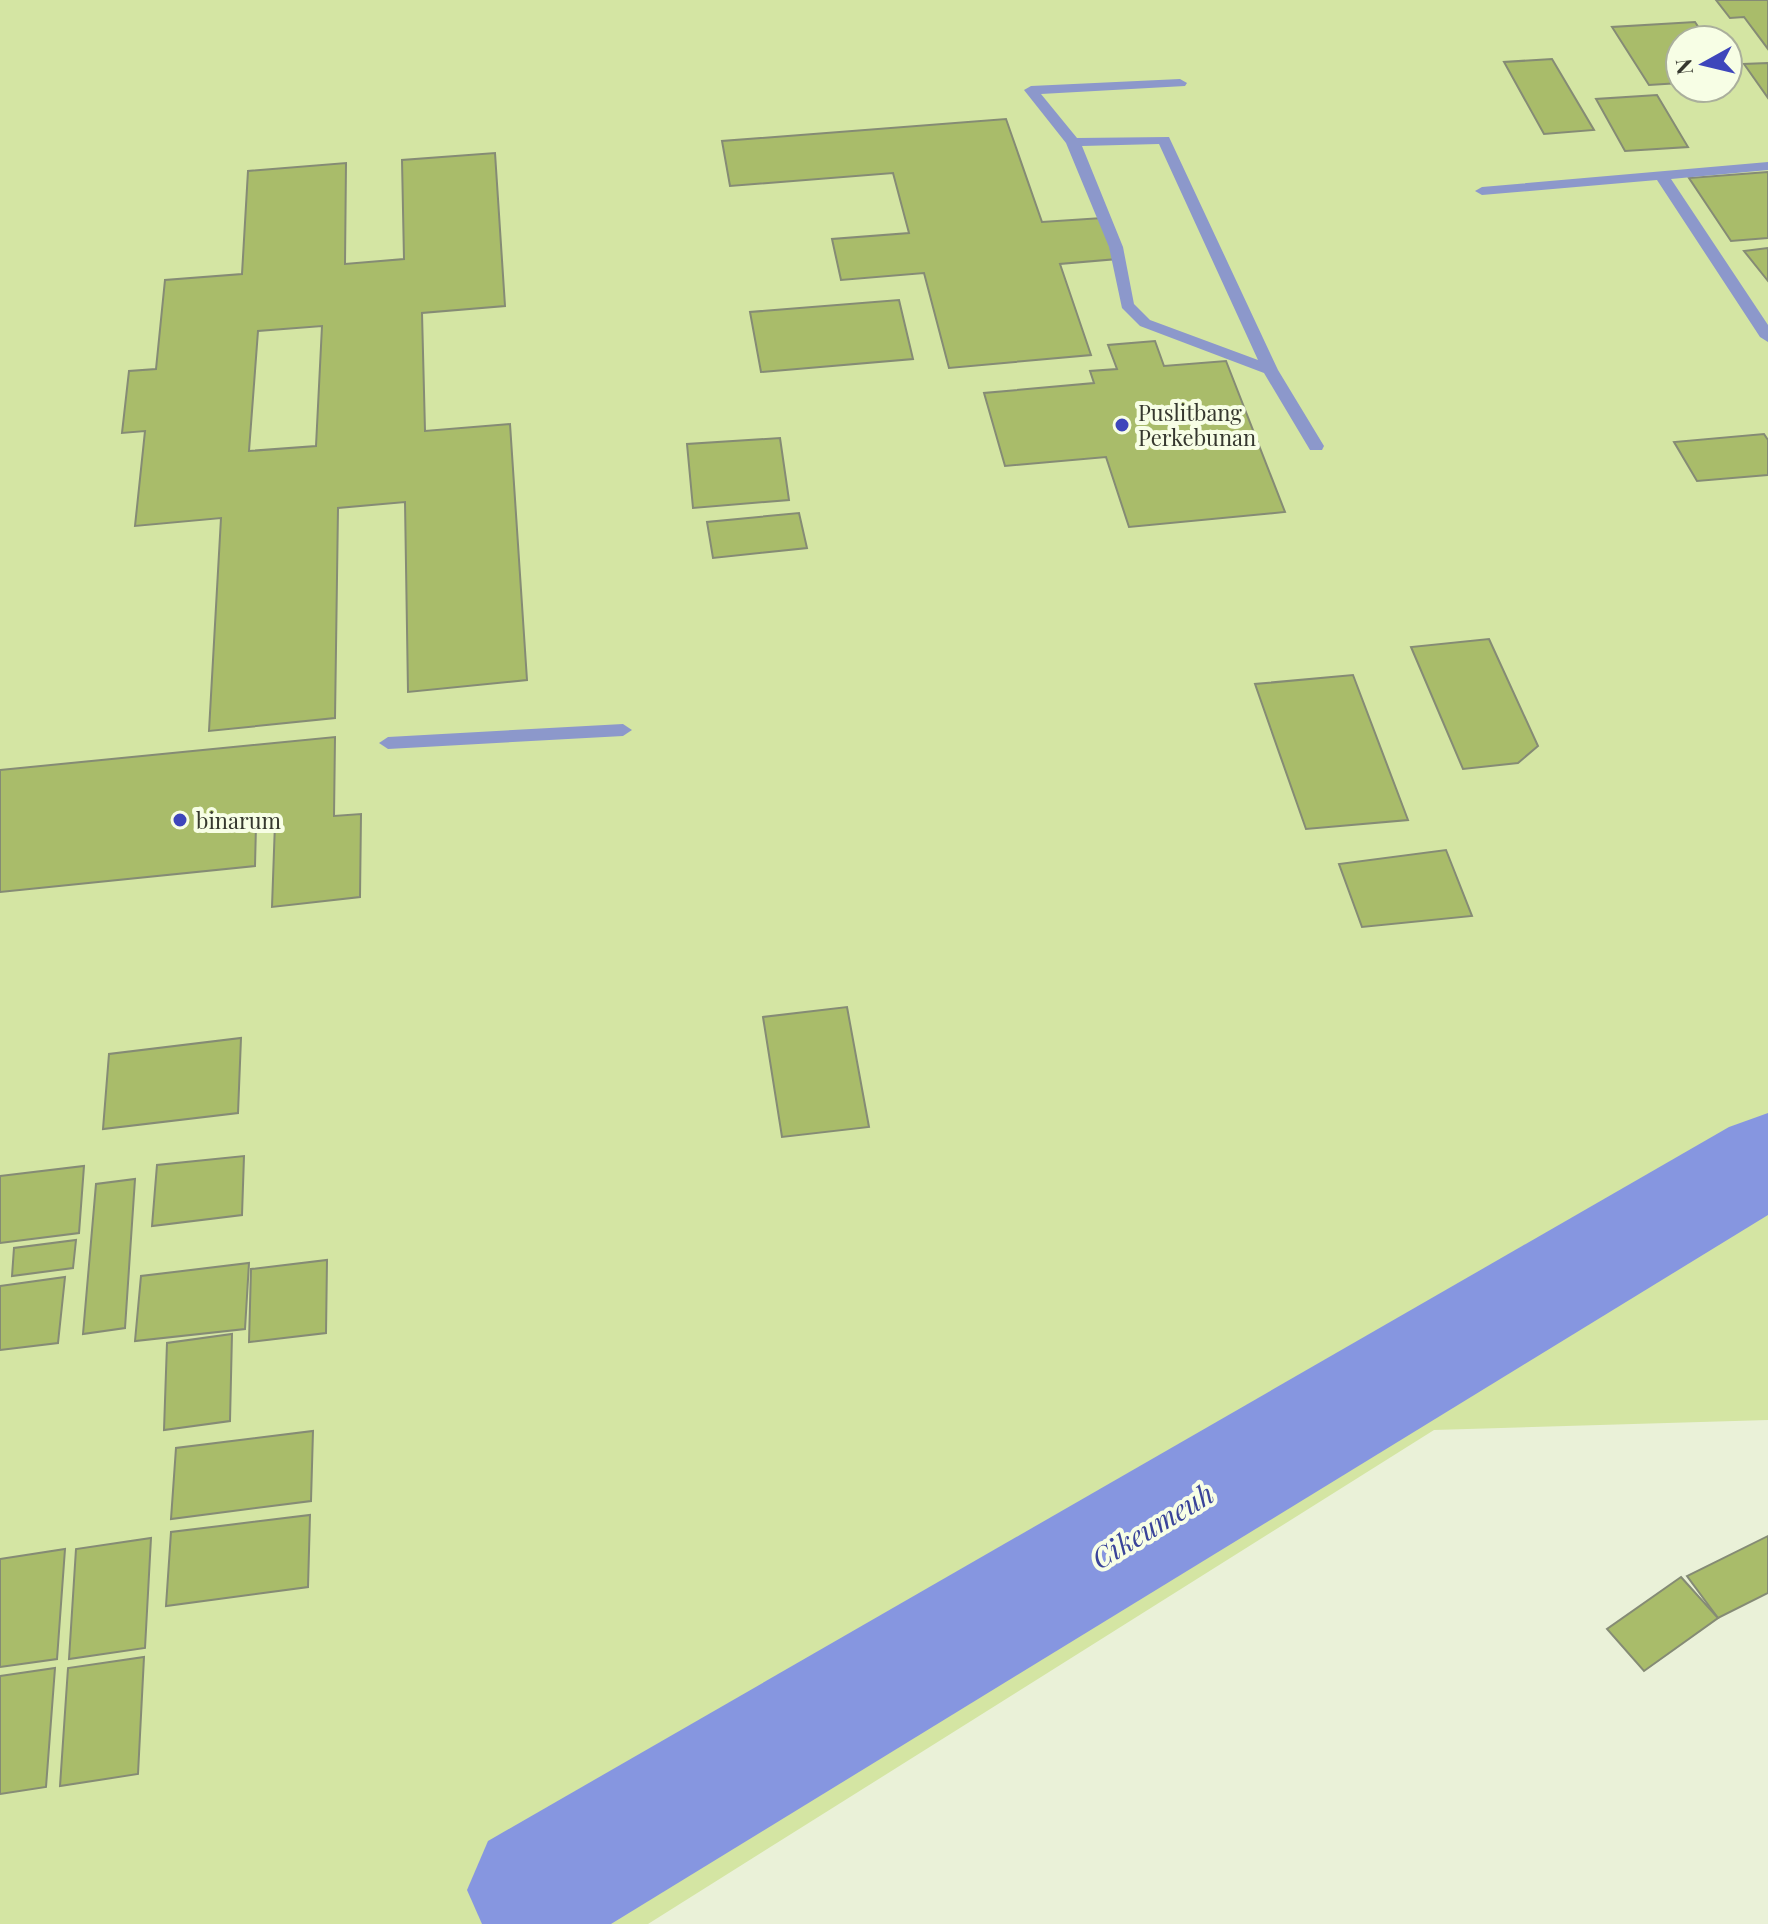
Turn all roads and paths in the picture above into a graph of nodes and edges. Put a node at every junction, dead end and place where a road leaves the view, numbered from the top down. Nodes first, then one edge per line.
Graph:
1 (1180, 83) dead end
2 (1073, 142) junction
3 (1768, 166) edge
4 (1661, 175) junction
5 (1482, 191) dead end
6 (1768, 337) edge
7 (1270, 370) junction
8 (1316, 446) dead end
9 (623, 730) dead end
10 (388, 743) dead end

1 - 2 lane
2 - 7 lane
2 - 7 lane
3 - 4 lane
4 - 5 lane
4 - 6 lane
7 - 8 lane
9 - 10 lane

